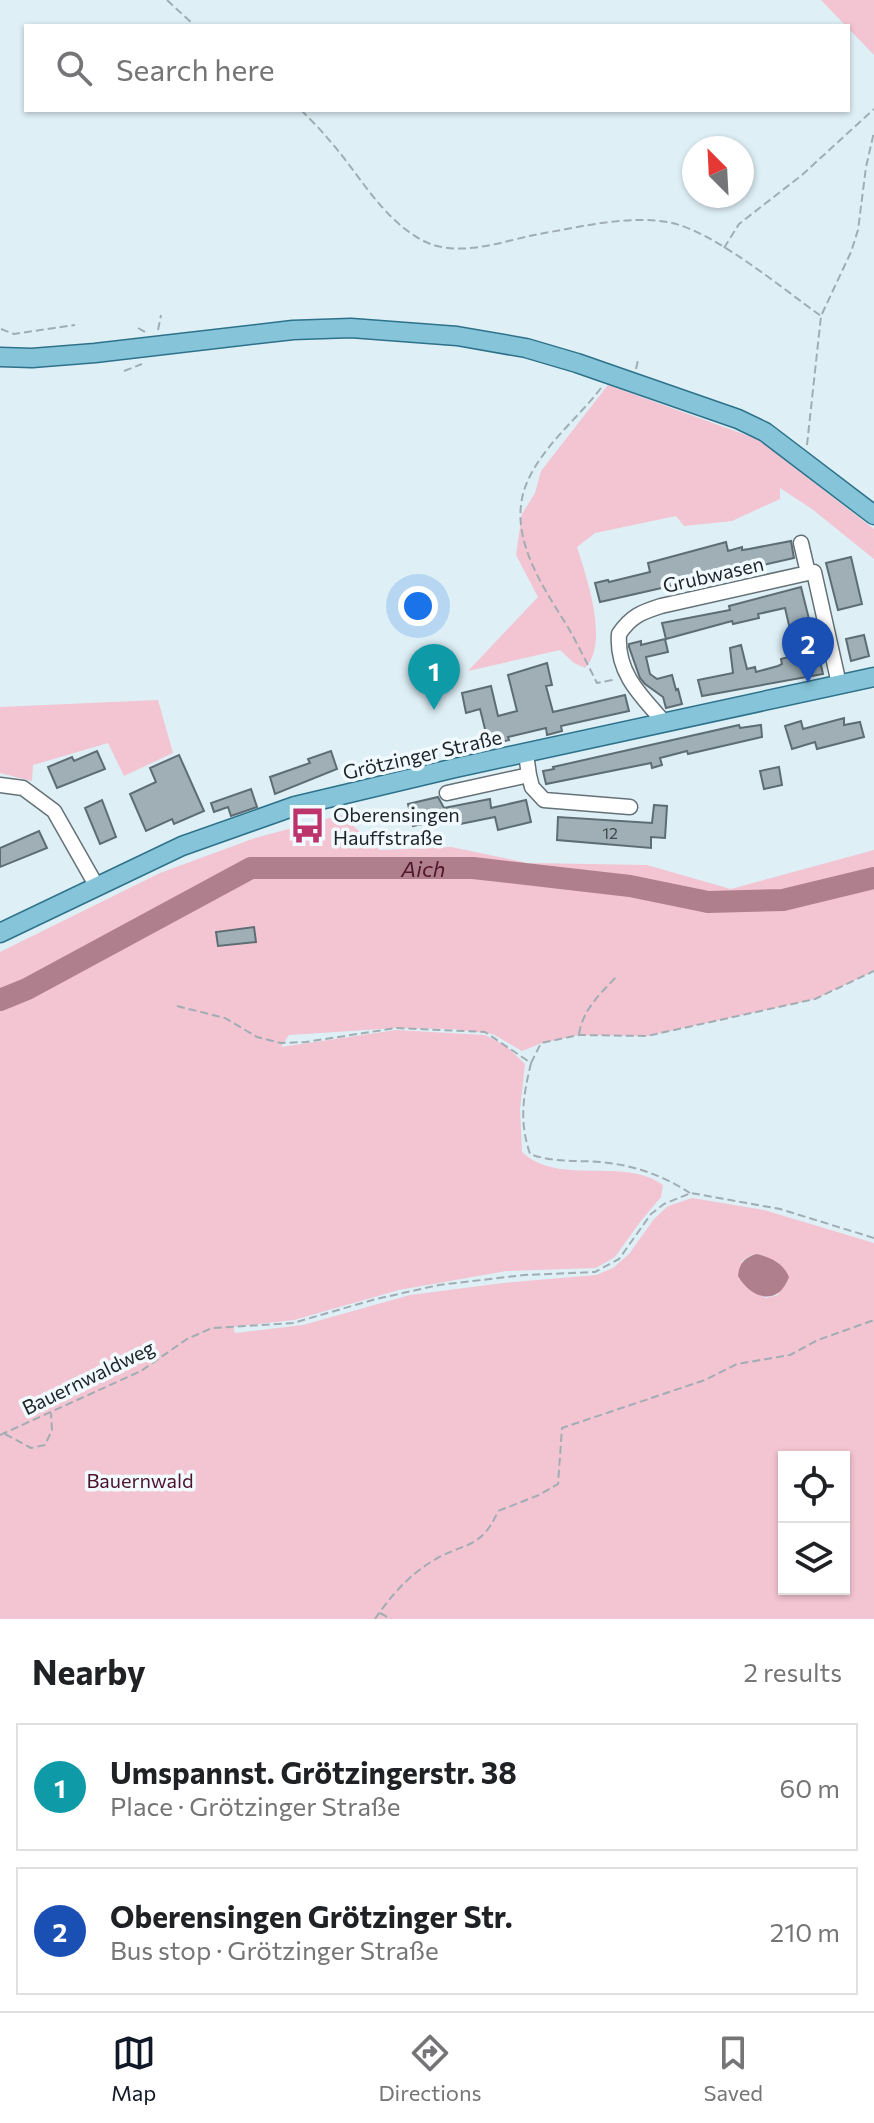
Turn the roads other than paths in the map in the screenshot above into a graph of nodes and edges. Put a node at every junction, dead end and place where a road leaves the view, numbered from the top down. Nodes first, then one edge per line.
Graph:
1 (0, 357) edge
2 (874, 515) edge
3 (801, 543) dead end
4 (808, 573) junction
5 (874, 677) edge
6 (839, 684) junction
7 (665, 723) junction
8 (526, 754) junction
9 (529, 775) junction
10 (0, 785) edge
11 (447, 793) dead end
12 (630, 807) dead end
13 (96, 885) junction
14 (0, 933) edge

1 - 2 main road
3 - 4 street
4 - 6 street
4 - 7 street, Grubwasen
5 - 6 main road, Grötzinger Straße
6 - 7 main road, Grötzinger Straße
7 - 8 main road, Grötzinger Straße
8 - 9 street
8 - 13 main road, Grötzinger Straße
9 - 11 street
9 - 12 street
10 - 13 street
13 - 14 main road, Grötzinger Straße

